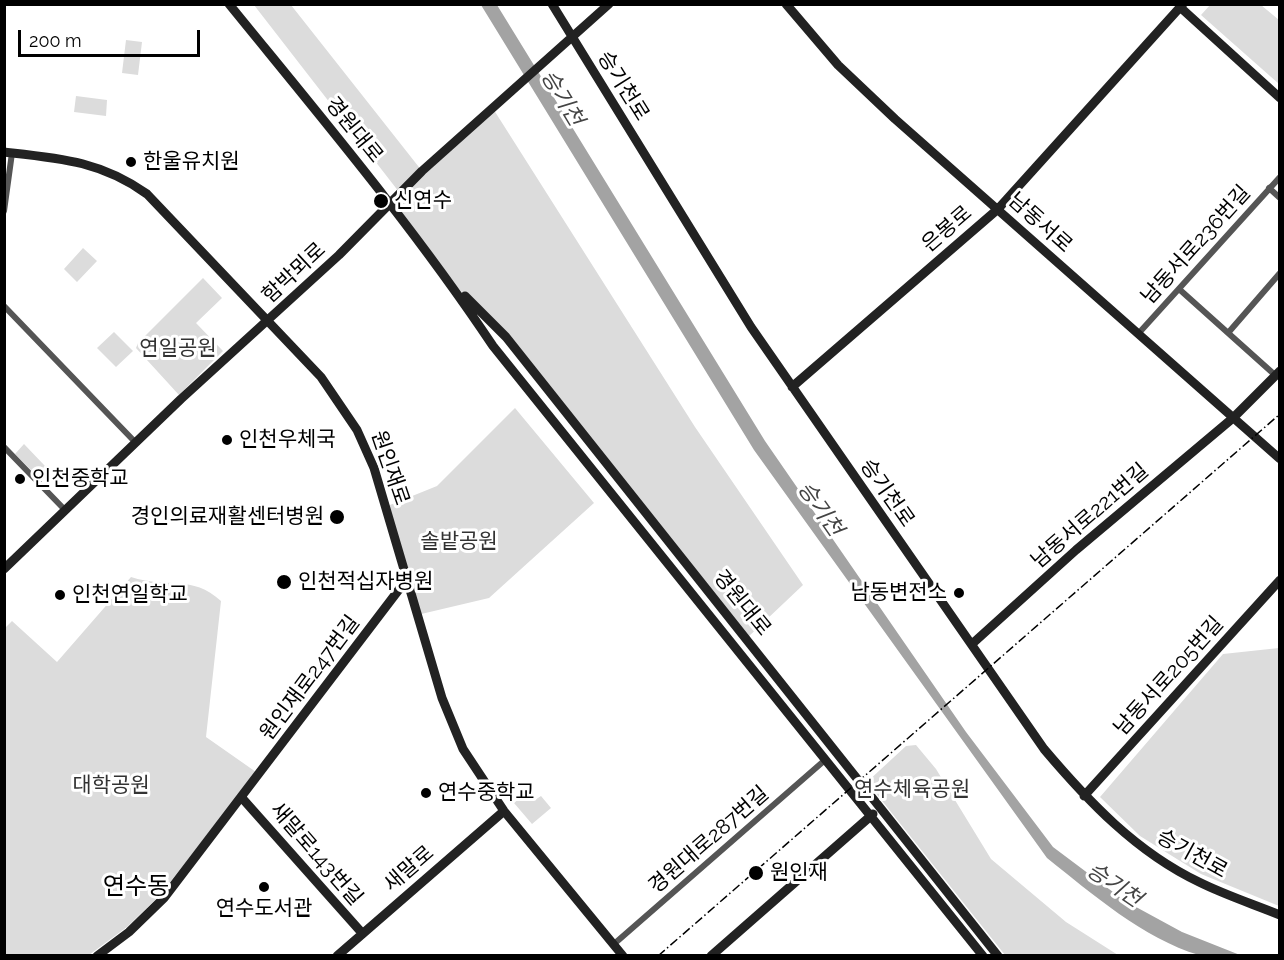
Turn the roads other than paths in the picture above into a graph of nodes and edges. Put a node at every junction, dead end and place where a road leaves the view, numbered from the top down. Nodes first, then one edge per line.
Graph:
1 (224, 4) edge
2 (552, 4) edge
3 (609, 4) edge
4 (786, 4) edge
5 (1182, 6) edge
6 (232, 7) edge
7 (571, 36) junction
8 (1280, 98) edge
9 (8, 152) edge
10 (1280, 177) edge
11 (1269, 188) junction
12 (1280, 198) edge
13 (390, 203) junction
14 (998, 209) junction
15 (4, 211) edge
16 (1280, 273) edge
17 (449, 279) junction
18 (1179, 289) junction
19 (4, 306) edge
20 (269, 321) junction
21 (1228, 333) junction
22 (1138, 334) junction
23 (1277, 373) edge
24 (792, 387) junction
25 (1233, 418) junction
26 (136, 443) junction
27 (4, 447) edge
28 (1280, 459) edge
29 (66, 510) junction
30 (4, 569) edge
31 (407, 579) junction
32 (1280, 580) edge
33 (972, 644) junction
34 (825, 760) junction
35 (1084, 796) junction
36 (243, 798) junction
37 (882, 807) junction
38 (504, 811) junction
39 (870, 816) junction
40 (1280, 915) edge
41 (362, 933) junction
42 (614, 944) junction
43 (97, 956) edge
44 (337, 956) edge
45 (623, 956) edge
46 (711, 956) edge
47 (983, 956) edge
48 (998, 956) edge

1 - 6 main road, 경원대로
2 - 7 main road, 승기천로
3 - 7 main road, 함박뫼로
4 - 14 main road, 남동서로
5 - 8 main road
5 - 14 main road, 은봉로
6 - 13 main road, 경원대로
7 - 13 main road, 함박뫼로
7 - 24 main road, 승기천로
9 - 15 street
9 - 20 main road, 원인재로
10 - 11 street, 남동서로236번길
11 - 12 street
11 - 18 street, 남동서로236번길
13 - 17 main road, 경원대로
13 - 20 main road, 함박뫼로
14 - 22 main road, 남동서로
14 - 24 main road, 은봉로
16 - 21 street
17 - 34 main road, 경원대로
17 - 37 main road, 경원대로
18 - 21 street
18 - 22 street, 남동서로236번길
19 - 26 street
20 - 26 main road, 함박뫼로
20 - 31 main road, 원인재로
21 - 23 street
22 - 25 main road, 남동서로
23 - 25 main road, 남동서로221번길
24 - 33 main road, 승기천로
25 - 28 main road, 남동서로
25 - 33 main road, 남동서로221번길
26 - 29 main road, 함박뫼로
27 - 29 street
29 - 30 main road, 함박뫼로
31 - 36 main road, 원인재로247번길
31 - 38 main road, 원인재로
32 - 35 main road, 남동서로205번길
33 - 35 main road, 승기천로
34 - 39 main road, 경원대로
34 - 42 street, 경원대로287번길
35 - 40 main road, 승기천로
36 - 41 main road, 새말로143번길
36 - 43 main road, 원인재로247번길
37 - 39 main road
37 - 48 main road, 경원대로
38 - 41 main road, 새말로
38 - 42 main road, 원인재로
39 - 46 main road
39 - 47 main road, 경원대로
41 - 44 main road, 새말로
42 - 45 main road, 원인재로

